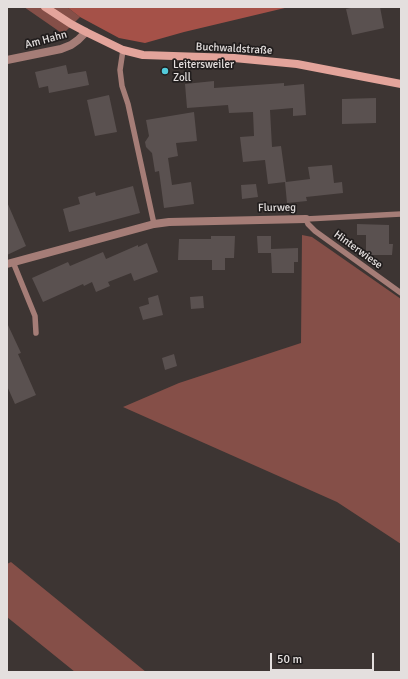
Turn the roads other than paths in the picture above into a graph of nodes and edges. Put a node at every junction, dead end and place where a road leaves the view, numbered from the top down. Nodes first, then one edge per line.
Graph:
1 (45, 7) edge
2 (86, 32) junction
3 (123, 50) junction
4 (7, 60) edge
5 (401, 84) edge
6 (401, 214) edge
7 (306, 218) junction
8 (154, 224) junction
9 (10, 263) edge
10 (401, 294) edge
11 (36, 333) dead end

1 - 2 main road, Buchwaldstraße
2 - 3 main road, Buchwaldstraße
2 - 4 street, Am Hahn
3 - 5 main road, Buchwaldstraße
3 - 8 lane
6 - 7 lane, Flurweg
7 - 8 street, Flurweg
7 - 10 lane, Hinterwiese
8 - 9 street, Flurweg
9 - 11 lane

